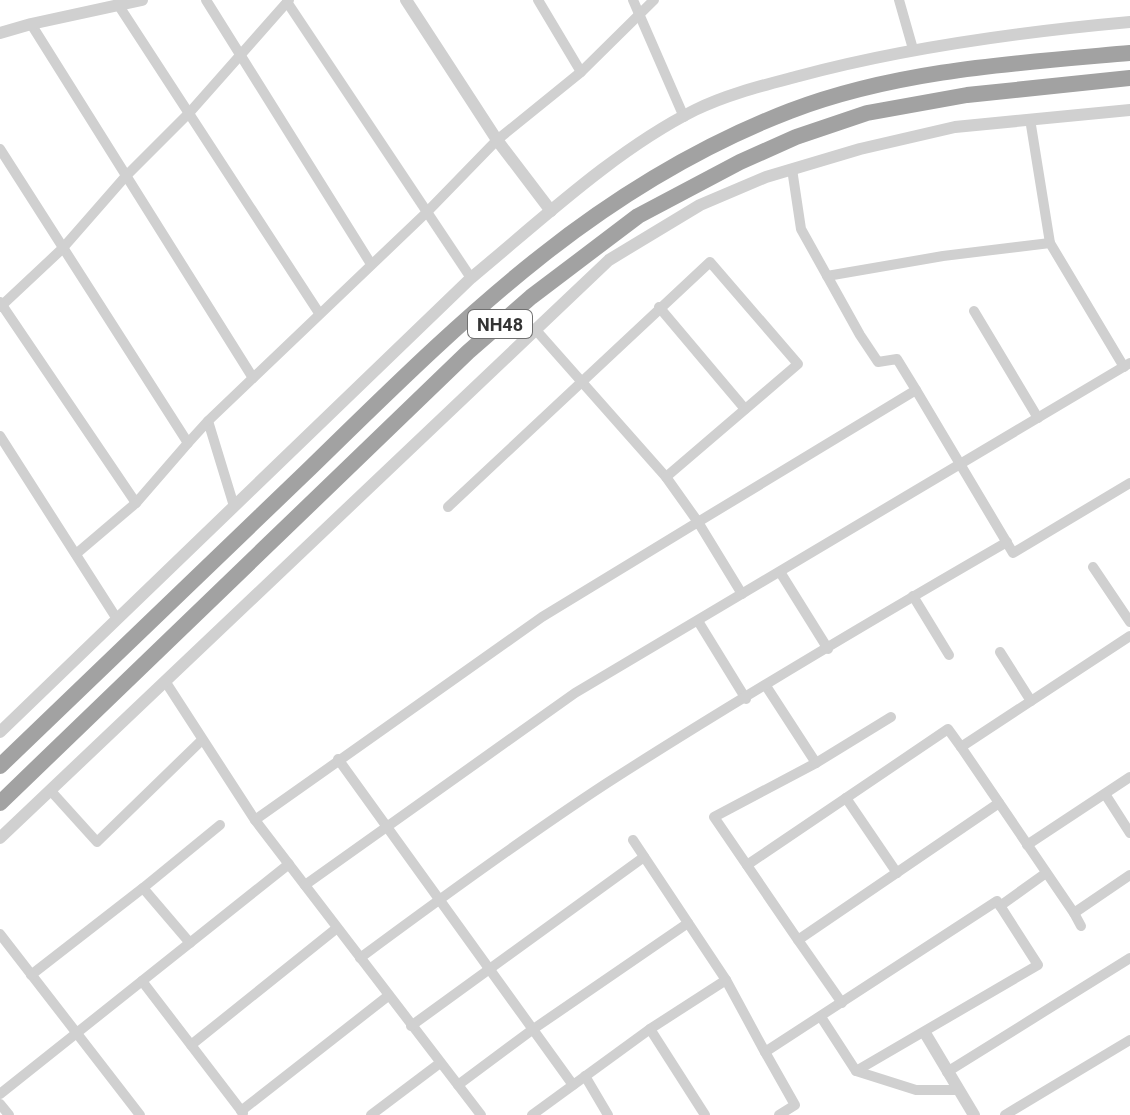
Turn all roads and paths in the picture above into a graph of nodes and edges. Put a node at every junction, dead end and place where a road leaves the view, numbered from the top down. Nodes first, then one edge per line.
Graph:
1 (142, 0) edge
2 (206, 0) edge
3 (406, 0) edge
4 (538, 0) edge
5 (633, 0) edge
6 (654, 0) edge
7 (899, 0) edge
8 (288, 1) edge
9 (119, 6) junction
10 (640, 14) junction
11 (1130, 22) edge
12 (31, 24) junction
13 (0, 33) edge
14 (913, 49) junction
15 (1130, 53) edge
16 (240, 55) junction
17 (581, 72) junction
18 (1130, 78) edge
19 (1130, 110) edge
20 (190, 112) junction
21 (684, 117) junction
22 (1030, 119) junction
23 (497, 140) junction
24 (0, 149) edge
25 (792, 169) junction
26 (125, 177) junction
27 (551, 211) junction
28 (427, 212) junction
29 (1050, 243) junction
30 (62, 249) junction
31 (371, 264) junction
32 (827, 276) junction
33 (471, 278) junction
34 (1, 305) edge
35 (659, 307) junction
36 (974, 311) dead end
37 (319, 313) junction
38 (535, 329) junction
39 (1127, 365) edge
40 (253, 378) junction
41 (582, 382) junction
42 (916, 390) junction
43 (745, 409) junction
44 (1038, 418) junction
45 (208, 421) junction
46 (0, 436) edge
47 (188, 443) junction
48 (961, 464) junction
49 (666, 477) junction
50 (1130, 483) edge
51 (136, 503) junction
52 (234, 506) junction
53 (448, 507) dead end
54 (698, 522) junction
55 (1007, 542) junction
56 (76, 554) junction
57 (1093, 567) dead end
58 (780, 572) junction
59 (742, 594) junction
60 (913, 596) junction
61 (117, 619) junction
62 (698, 621) junction
63 (1130, 622) edge
64 (1130, 636) edge
65 (828, 649) junction
66 (1000, 652) dead end
67 (949, 655) dead end
68 (165, 681) junction
69 (766, 686) junction
70 (746, 699) junction
71 (1031, 701) junction
72 (891, 717) dead end
73 (0, 732) edge
74 (202, 740) junction
75 (961, 747) junction
76 (338, 759) junction
77 (816, 763) junction
78 (0, 766) edge
79 (1130, 777) edge
80 (50, 790) junction
81 (1105, 794) junction
82 (846, 798) junction
83 (0, 803) edge
84 (999, 803) junction
85 (255, 820) junction
86 (220, 825) dead end
87 (387, 827) junction
88 (1130, 833) edge
89 (0, 838) edge
90 (633, 840) dead end
91 (1027, 845) junction
92 (644, 857) junction
93 (289, 864) junction
94 (747, 865) junction
95 (897, 873) junction
96 (1046, 873) junction
97 (1130, 875) edge
98 (305, 885) junction
99 (143, 888) junction
100 (439, 900) junction
101 (1000, 906) junction
102 (1074, 913) junction
103 (688, 923) junction
104 (1081, 926) dead end
105 (337, 928) junction
106 (0, 934) edge
107 (798, 940) junction
108 (190, 943) junction
109 (360, 958) junction
110 (1130, 958) edge
111 (488, 968) junction
112 (31, 975) junction
113 (726, 980) junction
114 (142, 981) junction
115 (388, 996) junction
116 (842, 1003) junction
117 (821, 1017) junction
118 (411, 1026) junction
119 (650, 1029) junction
120 (532, 1030) junction
121 (76, 1033) junction
122 (925, 1033) junction
123 (1130, 1040) edge
124 (191, 1045) junction
125 (765, 1052) junction
126 (440, 1063) junction
127 (856, 1071) junction
128 (947, 1072) junction
129 (585, 1076) junction
130 (458, 1085) junction
131 (573, 1085) junction
132 (959, 1090) junction
133 (0, 1094) edge
134 (0, 1104) edge
135 (242, 1113) edge
136 (9, 1115) edge
137 (140, 1115) edge
138 (371, 1115) edge
139 (481, 1115) edge
140 (532, 1115) edge
141 (608, 1115) edge
142 (705, 1115) edge
143 (779, 1115) edge
144 (974, 1115) edge
145 (1005, 1115) edge

1 - 9 street
2 - 16 street
3 - 23 street
4 - 17 street
5 - 10 street
6 - 10 street
7 - 14 street
8 - 16 street
8 - 28 street
9 - 12 street
9 - 20 street
10 - 17 street
10 - 21 street
11 - 14 street
12 - 13 street
12 - 26 street
14 - 21 street
15 - 78 highway, NH48
16 - 20 street
16 - 31 street
17 - 23 street
18 - 83 highway, NH48
19 - 22 street
20 - 26 street
20 - 37 street
21 - 27 street
22 - 25 street
22 - 29 street
23 - 27 street
23 - 28 street
24 - 30 street
25 - 32 street
25 - 38 street
26 - 30 street
26 - 40 street
27 - 33 street
28 - 31 street
28 - 33 street
29 - 32 street
29 - 39 street
30 - 34 street
30 - 47 street
31 - 37 street
32 - 42 street
33 - 52 street
34 - 51 street
35 - 41 street
35 - 43 street
35 - 43 street
36 - 44 street
37 - 40 street
38 - 41 street
38 - 68 street
39 - 44 street
40 - 45 street
41 - 49 street
41 - 53 street
42 - 48 street
42 - 54 street
43 - 49 street
44 - 48 street
45 - 47 street
45 - 52 street
46 - 56 street
47 - 51 street
48 - 55 street
48 - 58 street
49 - 54 street
50 - 55 street
51 - 56 street
52 - 61 street
54 - 59 street
54 - 76 street
55 - 60 street
56 - 61 street
57 - 63 street
58 - 59 street
58 - 65 street
59 - 62 street
60 - 65 street
60 - 67 street
61 - 73 street
62 - 70 street
62 - 87 street
64 - 71 street
65 - 69 street
66 - 71 street
68 - 74 street
68 - 80 street
69 - 70 street
69 - 77 street
70 - 100 street
71 - 75 street
72 - 77 street
74 - 80 street
74 - 85 street
75 - 82 street
75 - 84 street
76 - 85 street
76 - 87 street
77 - 94 street
79 - 81 street
80 - 89 street
81 - 88 street
81 - 91 street
82 - 94 street
82 - 95 street
84 - 91 street
84 - 95 street
85 - 93 street
86 - 99 street
87 - 98 street
87 - 100 street
90 - 92 street
91 - 96 street
92 - 103 street
92 - 111 street
93 - 98 street
93 - 108 street
94 - 107 street
95 - 107 street
96 - 101 street
96 - 102 street
97 - 102 street
98 - 105 street
99 - 108 street
99 - 112 street
100 - 109 street
100 - 111 street
101 - 116 street
101 - 122 street
102 - 104 street
103 - 113 street
103 - 120 street
105 - 109 street
105 - 124 street
106 - 112 street
107 - 116 street
108 - 114 street
109 - 115 street
110 - 128 street
111 - 118 street
111 - 120 street
112 - 121 street
113 - 119 street
113 - 125 street
114 - 121 street
114 - 124 street
115 - 118 street
115 - 135 street
116 - 117 street
117 - 125 street
117 - 127 street
118 - 126 street
119 - 129 street
119 - 142 street
120 - 130 street
120 - 131 street
121 - 133 street
121 - 137 street
122 - 127 street
122 - 128 street
123 - 145 street
124 - 135 street
125 - 143 street
126 - 130 street
126 - 138 street
127 - 132 street
128 - 132 street
129 - 131 street
129 - 141 street
130 - 139 street
131 - 140 street
132 - 144 street
134 - 136 street

